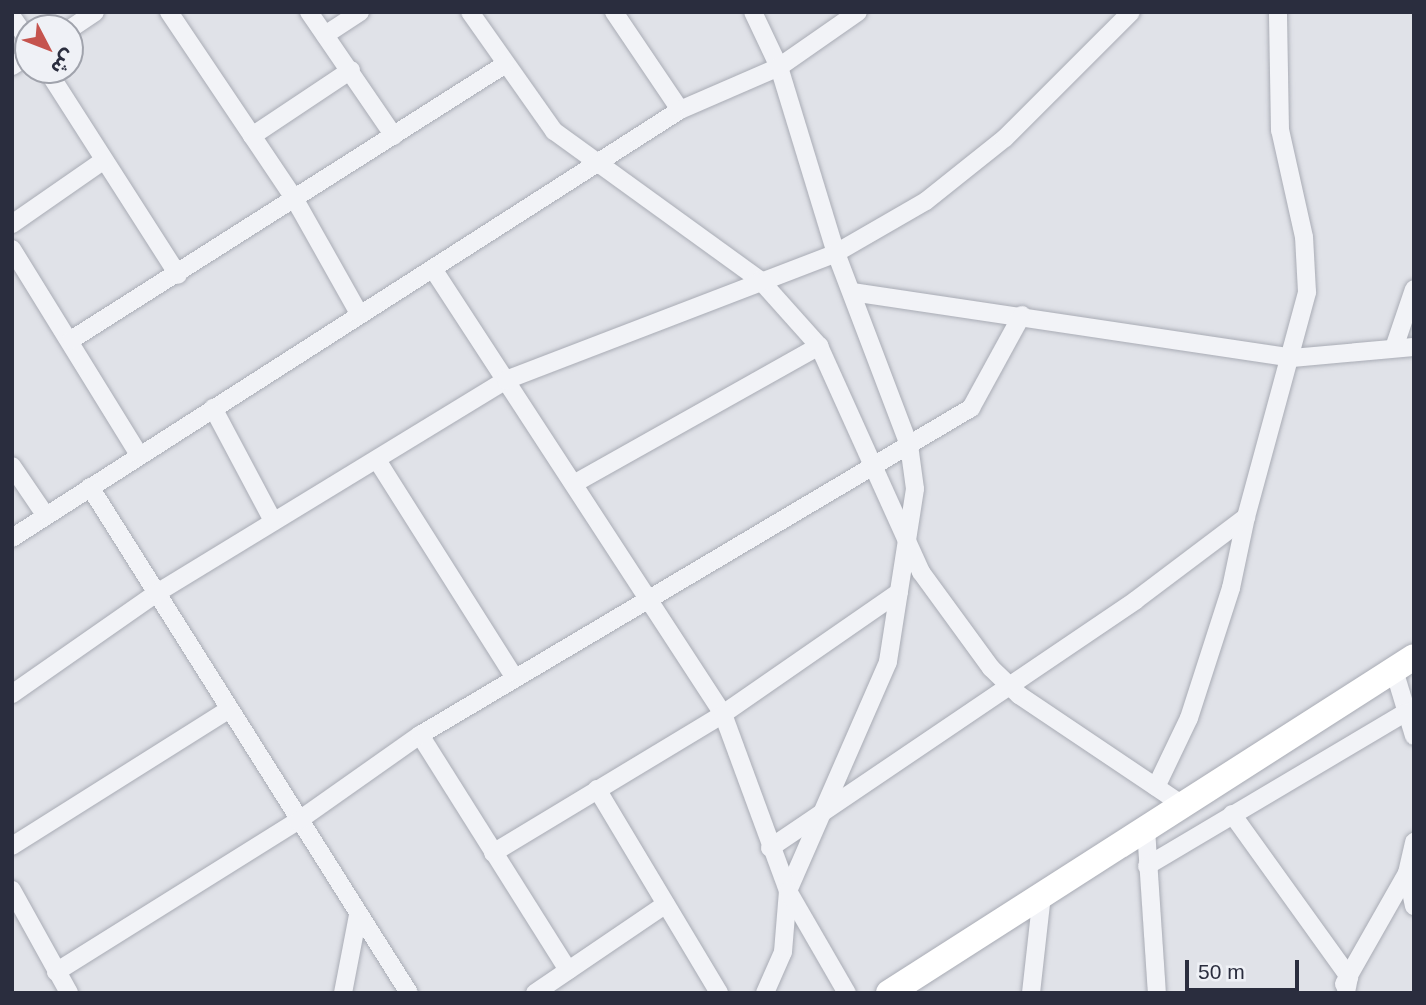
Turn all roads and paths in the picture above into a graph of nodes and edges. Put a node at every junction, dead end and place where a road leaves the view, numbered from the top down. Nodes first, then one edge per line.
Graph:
1 (169, 12) edge
2 (309, 12) edge
3 (360, 12) edge
4 (470, 12) edge
5 (614, 12) edge
6 (752, 12) edge
7 (858, 12) edge
8 (1131, 12) edge
9 (1278, 12) edge
10 (325, 35) junction
11 (504, 65) junction
12 (779, 67) junction
13 (351, 70) junction
14 (56, 84) edge
15 (680, 110) junction
16 (252, 136) junction
17 (394, 136) junction
18 (104, 160) junction
19 (597, 164) junction
20 (294, 198) junction
21 (12, 224) edge
22 (12, 249) edge
23 (836, 253) junction
24 (435, 272) junction
25 (178, 275) junction
26 (760, 280) junction
27 (1414, 289) edge
28 (852, 292) junction
29 (360, 315) junction
30 (1022, 315) junction
31 (71, 340) junction
32 (819, 346) junction
33 (1414, 347) edge
34 (1394, 348) junction
35 (1292, 358) junction
36 (506, 380) junction
37 (213, 408) junction
38 (909, 445) junction
39 (139, 455) junction
40 (377, 460) junction
41 (870, 464) junction
42 (12, 466) edge
43 (577, 482) junction
44 (90, 487) junction
45 (46, 516) junction
46 (1246, 517) junction
47 (273, 522) junction
48 (12, 538) edge
49 (909, 542) junction
50 (899, 592) junction
51 (157, 593) junction
52 (646, 600) junction
53 (1404, 664) edge
54 (514, 677) junction
55 (1006, 684) junction
56 (12, 694) edge
57 (228, 710) junction
58 (1406, 712) junction
59 (723, 714) junction
60 (420, 735) junction
61 (1414, 736) edge
62 (1156, 788) junction
63 (597, 789) junction
64 (1183, 805) junction
65 (827, 807) junction
66 (1232, 814) junction
67 (298, 821) junction
68 (1146, 829) junction
69 (1414, 842) edge
70 (12, 846) edge
71 (770, 848) junction
72 (493, 853) junction
73 (1147, 866) junction
74 (1407, 873) junction
75 (12, 890) edge
76 (788, 891) junction
77 (1042, 895) junction
78 (666, 904) junction
79 (1414, 906) edge
80 (358, 915) junction
81 (568, 970) junction
82 (56, 972) junction
83 (1348, 985) edge
84 (69, 993) edge
85 (343, 993) edge
86 (409, 993) edge
87 (535, 993) edge
88 (719, 993) edge
89 (765, 993) edge
90 (847, 993) edge
91 (889, 993) edge
92 (1031, 993) edge
93 (1157, 993) edge
94 (1338, 993) edge

1 - 16 street
2 - 10 street
3 - 10 street
4 - 11 street
5 - 15 street
6 - 12 street
7 - 12 street
8 - 23 street
9 - 35 street
10 - 13 street
11 - 17 street
11 - 19 street
12 - 15 street
12 - 23 street
13 - 16 street
13 - 17 street
14 - 18 street
15 - 19 street
16 - 20 street
17 - 20 street
18 - 21 street
18 - 25 street
19 - 24 street
19 - 26 street
20 - 25 street
20 - 29 street
22 - 31 street
23 - 26 street
23 - 28 street
24 - 29 street
24 - 36 street
25 - 31 street
26 - 32 street
26 - 36 street
27 - 34 street
28 - 30 street
28 - 38 street
29 - 37 street
30 - 35 street
30 - 38 street
31 - 39 street
32 - 41 street
32 - 43 street
33 - 34 street
34 - 35 street
35 - 46 street
36 - 40 street
36 - 43 street
37 - 39 street
37 - 47 street
38 - 41 street
38 - 49 street
39 - 44 street
40 - 47 street
40 - 54 street
41 - 49 street
41 - 52 street
42 - 45 street
43 - 52 street
44 - 45 street
44 - 51 street
45 - 48 street
46 - 55 street
46 - 62 street
47 - 51 street
49 - 50 street
49 - 55 street
50 - 59 street
50 - 65 street
51 - 56 street
51 - 57 street
52 - 54 street
52 - 59 street
53 - 58 street
53 - 64 highway
54 - 60 street
55 - 62 street
55 - 65 street
57 - 67 street
57 - 70 street
58 - 61 street
58 - 66 street
59 - 63 street
59 - 71 street
60 - 67 street
60 - 72 street
62 - 64 street
63 - 72 street
63 - 78 street
64 - 68 highway
65 - 71 street
65 - 76 street
66 - 73 street
66 - 83 street
67 - 80 street
67 - 82 street
68 - 73 street
68 - 77 highway
69 - 74 street
71 - 76 street
72 - 81 street
73 - 93 street
74 - 79 street
74 - 83 street
75 - 82 street
76 - 89 street
76 - 90 street
77 - 91 highway
77 - 92 street
78 - 81 street
78 - 88 street
80 - 85 street
80 - 86 street
81 - 87 street
82 - 84 street
83 - 94 street

